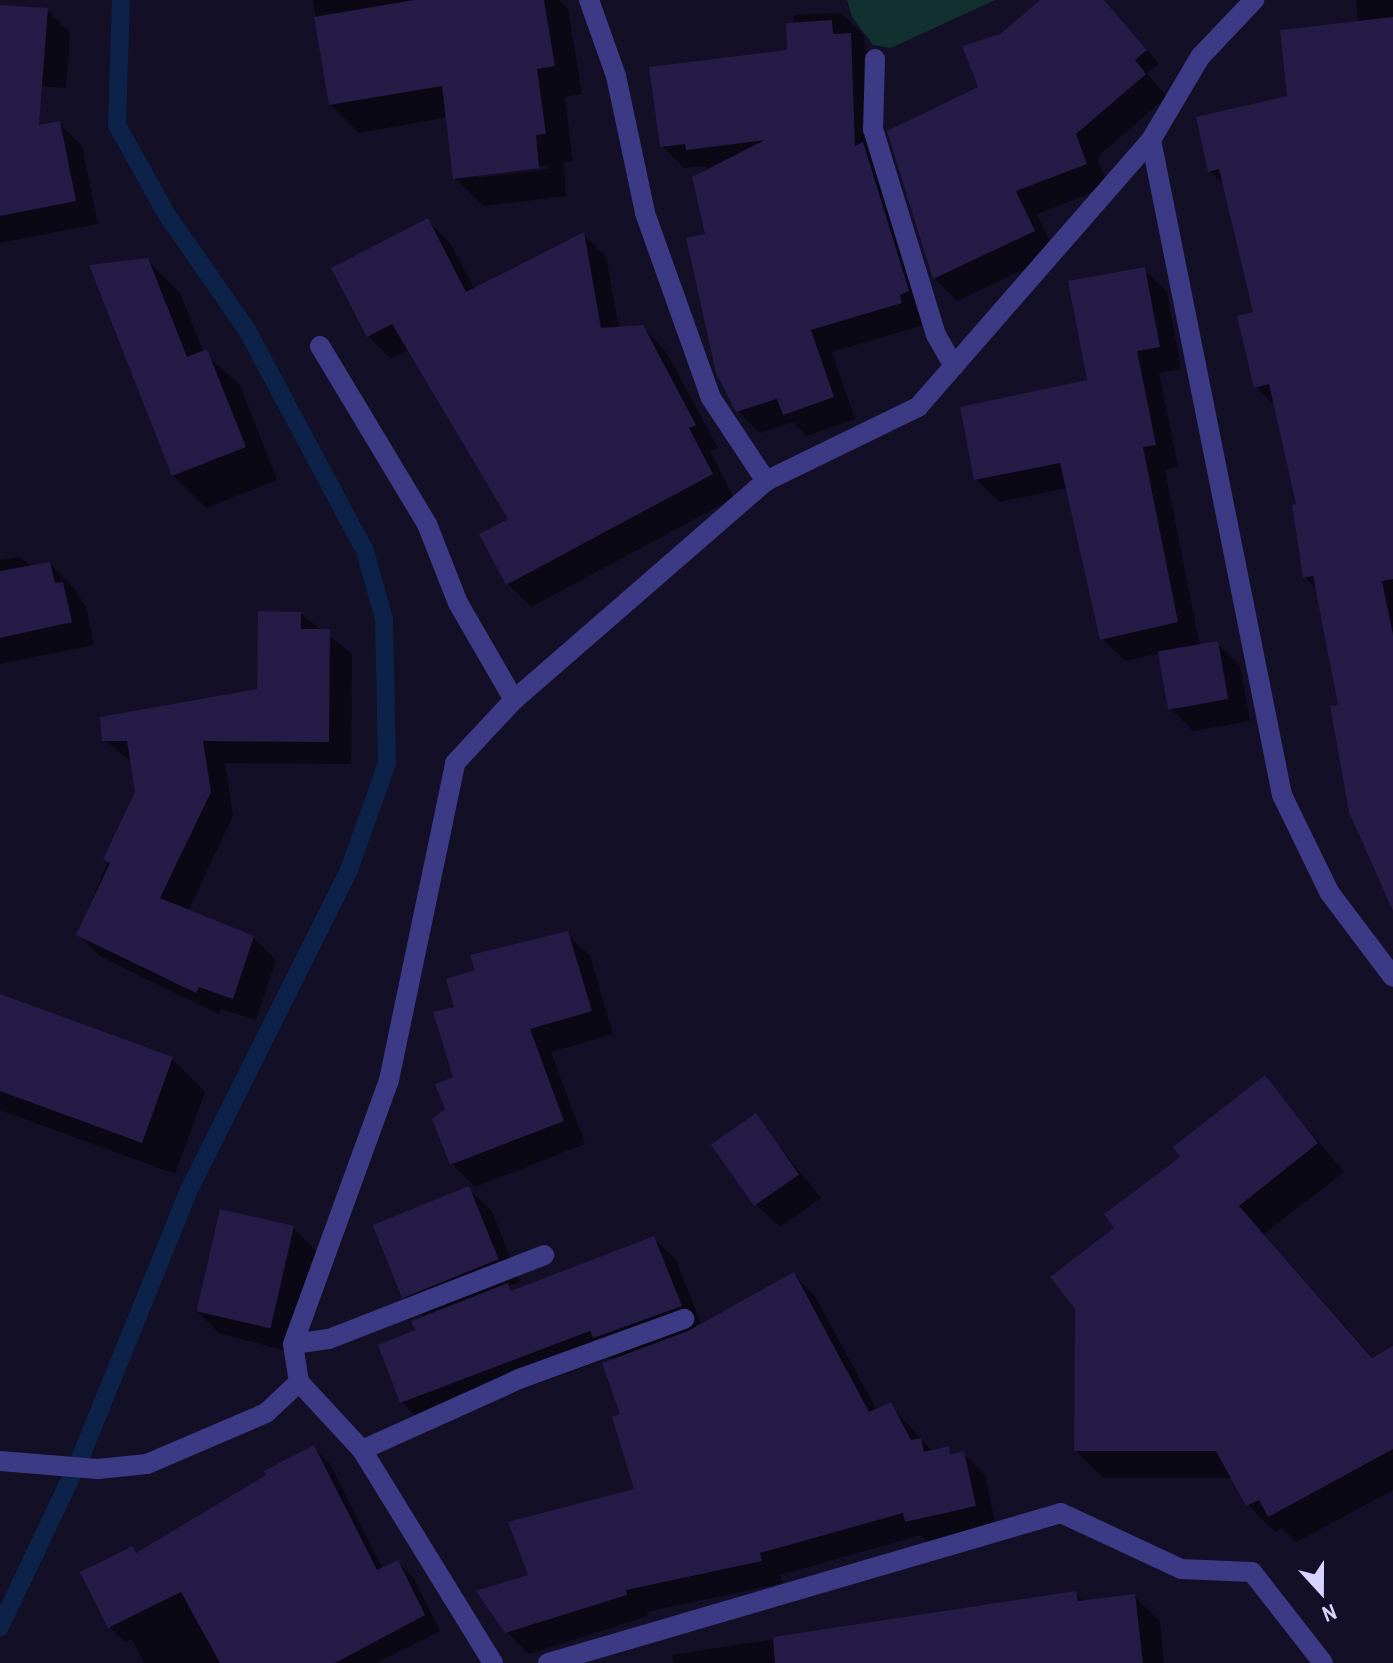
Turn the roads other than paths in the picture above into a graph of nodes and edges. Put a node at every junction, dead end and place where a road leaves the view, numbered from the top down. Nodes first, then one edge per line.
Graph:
1 (589, 0) edge
2 (1254, 0) edge
3 (875, 59) dead end
4 (1151, 140) junction
5 (320, 346) dead end
6 (954, 366) junction
7 (766, 481) junction
8 (514, 700) junction
9 (1393, 977) edge
10 (544, 1255) dead end
11 (684, 1319) dead end
12 (293, 1344) junction
13 (299, 1382) junction
14 (362, 1450) junction
15 (6, 1462) edge
16 (493, 1663) edge
17 (548, 1663) edge
18 (1323, 1663) edge

1 - 7 street
2 - 4 street
3 - 6 street
4 - 6 street
4 - 9 street
5 - 8 street
6 - 7 street
7 - 8 street
8 - 12 street
10 - 12 street
11 - 14 street
12 - 13 street
13 - 14 street
13 - 15 street
14 - 16 street
17 - 18 street

